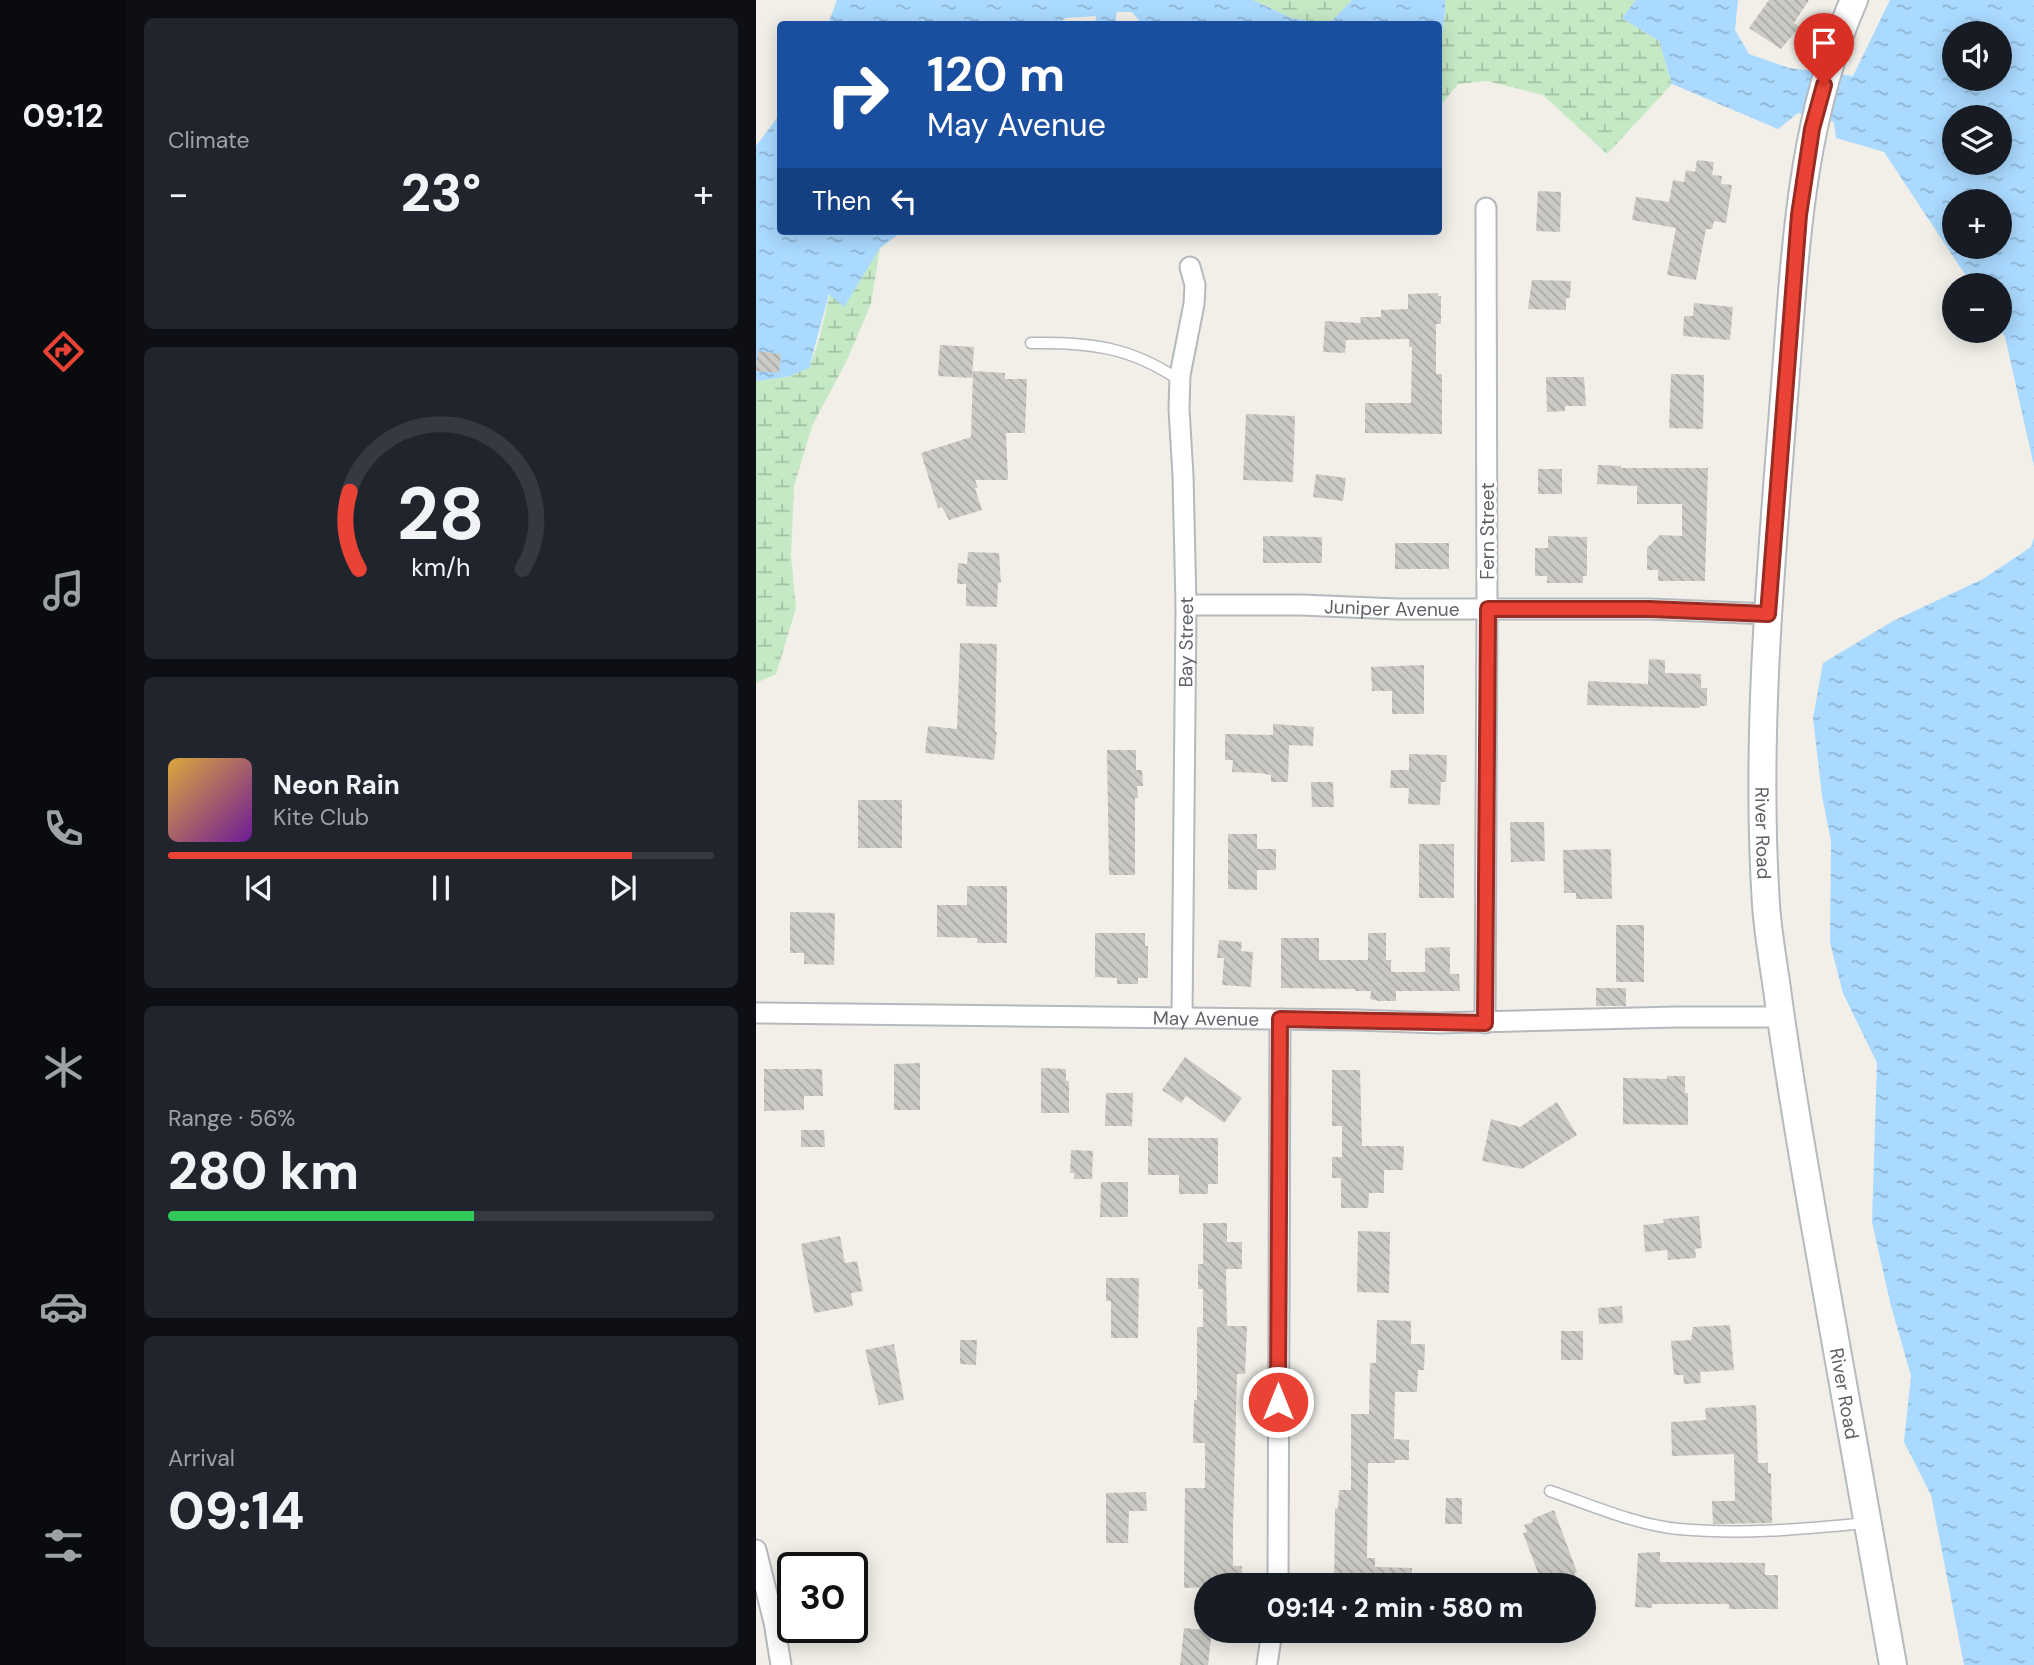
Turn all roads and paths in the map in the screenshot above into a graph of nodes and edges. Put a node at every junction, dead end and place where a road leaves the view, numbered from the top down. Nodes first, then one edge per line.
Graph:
1 (1854, 0) edge
2 (1486, 208) dead end
3 (1189, 267) dead end
4 (1031, 344) dead end
5 (1180, 381) junction
6 (1186, 605) junction
7 (1488, 609) junction
8 (1768, 614) junction
9 (756, 1013) edge
10 (1781, 1017) junction
11 (1182, 1018) junction
12 (1280, 1019) junction
13 (1485, 1023) junction
14 (1550, 1491) dead end
15 (1868, 1523) junction
16 (756, 1550) edge
17 (1278, 1573) edge
18 (1270, 1643) edge
19 (781, 1665) edge
20 (1267, 1665) edge
21 (1893, 1665) edge

1 - 8 street, River Road
2 - 7 street, Fern Street
3 - 5 street, Bay Street
4 - 5 lane
5 - 6 street, Bay Street
6 - 7 street, Juniper Avenue
6 - 11 street, Bay Street
7 - 8 street, Juniper Avenue
7 - 13 street, Fern Street
8 - 10 street, River Road
9 - 11 street, May Avenue
10 - 13 street, May Avenue
10 - 15 street, River Road
11 - 12 street, May Avenue
12 - 13 street, May Avenue
12 - 17 street
14 - 15 lane
15 - 21 street, River Road
16 - 19 street
18 - 20 street

